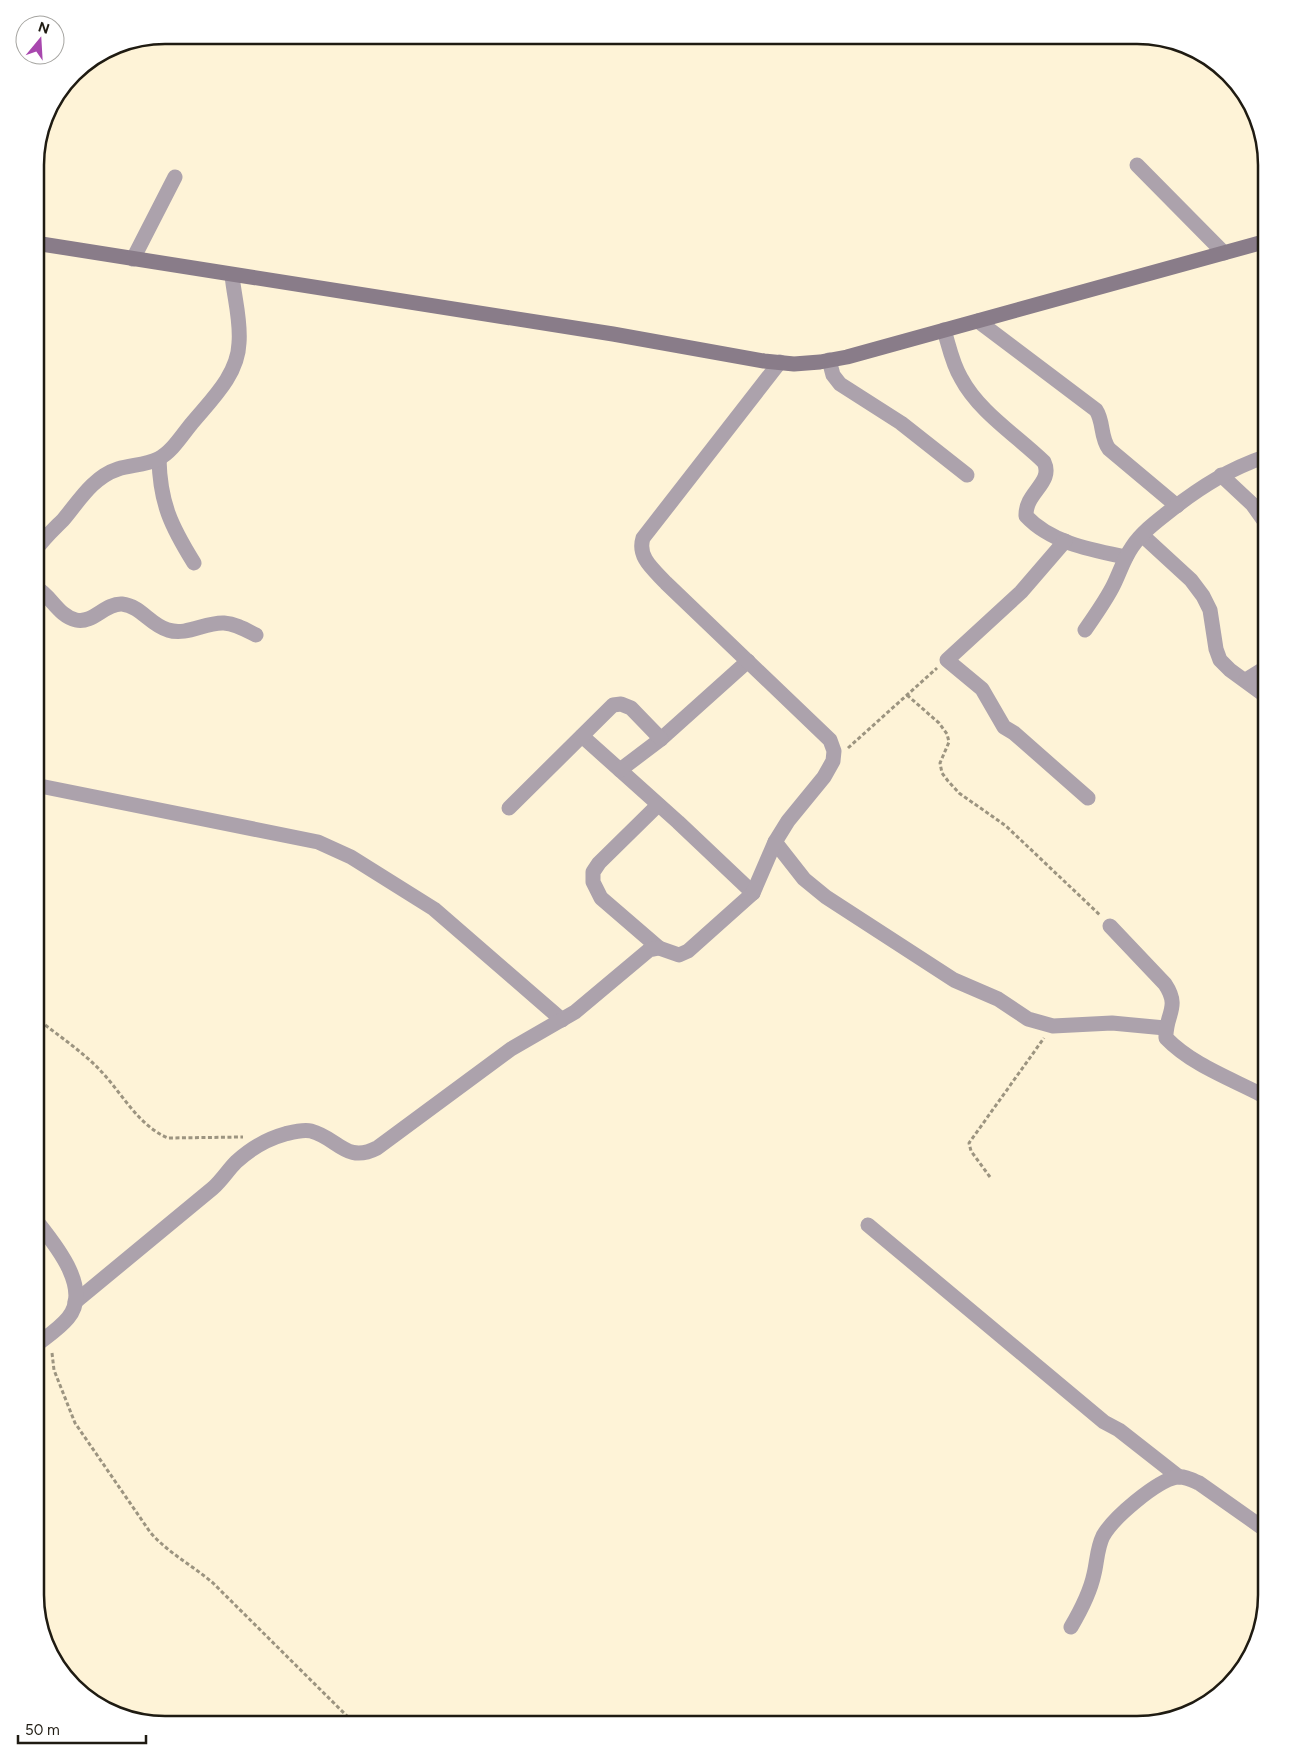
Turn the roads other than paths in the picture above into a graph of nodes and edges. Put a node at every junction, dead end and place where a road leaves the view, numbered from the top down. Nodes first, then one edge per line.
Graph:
1 (1137, 165) dead end
2 (175, 177) dead end
3 (1258, 244) edge
4 (44, 245) edge
5 (1224, 253) junction
6 (133, 260) junction
7 (232, 275) junction
8 (978, 321) junction
9 (944, 330) junction
10 (830, 360) junction
11 (780, 362) junction
12 (159, 459) junction
13 (1258, 460) edge
14 (967, 475) dead end
15 (1222, 475) junction
16 (1177, 506) junction
17 (1258, 512) edge
18 (1142, 535) junction
19 (44, 539) edge
20 (1065, 541) junction
21 (1126, 557) junction
22 (194, 563) dead end
23 (44, 591) edge
24 (1084, 630) dead end
25 (256, 635) dead end
26 (748, 661) junction
27 (1258, 672) edge
28 (1246, 680) junction
29 (1258, 689) edge
30 (582, 736) junction
31 (661, 739) junction
32 (620, 770) junction
33 (44, 787) edge
34 (1088, 798) dead end
35 (658, 805) junction
36 (509, 808) dead end
37 (775, 842) junction
38 (752, 893) junction
39 (1110, 926) road end
40 (659, 948) junction
41 (562, 1020) junction
42 (1166, 1028) junction
43 (1258, 1093) edge
44 (868, 1225) dead end
45 (44, 1230) edge
46 (74, 1302) junction
47 (44, 1339) edge
48 (1179, 1477) junction
49 (1258, 1525) edge
50 (1071, 1627) dead end

1 - 5 street
2 - 6 street
3 - 5 street
4 - 6 street
5 - 8 street
6 - 7 street
7 - 11 street
7 - 12 street
8 - 9 street
8 - 16 street
9 - 10 street
9 - 20 street
10 - 11 street
10 - 14 street
11 - 26 street
12 - 19 street
12 - 22 street
13 - 15 street
15 - 16 street
15 - 17 street
16 - 18 street
18 - 21 street
18 - 28 street
20 - 21 street
20 - 34 street
21 - 24 street
23 - 25 street
26 - 31 street
26 - 37 street
27 - 28 street
28 - 29 street
30 - 31 street
30 - 32 street
30 - 36 street
31 - 32 street
32 - 35 street
33 - 41 street
35 - 38 street
35 - 40 street
37 - 38 street
37 - 42 street
38 - 40 street
39 - 42 street
40 - 41 street
41 - 46 street
42 - 43 street
44 - 48 street
45 - 46 street
46 - 47 street
48 - 49 street
48 - 50 street

